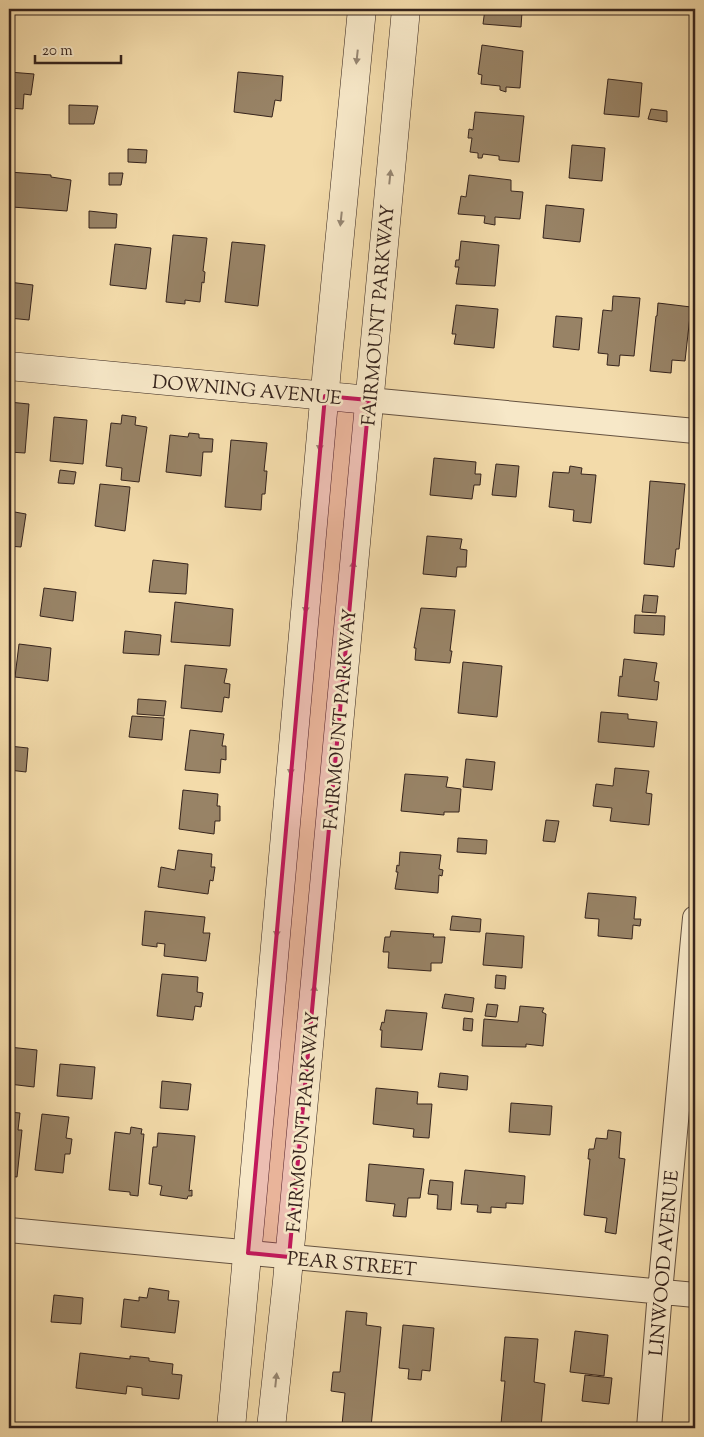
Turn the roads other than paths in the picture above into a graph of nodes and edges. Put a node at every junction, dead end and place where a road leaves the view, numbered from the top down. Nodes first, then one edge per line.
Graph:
1 (362, 9) edge
2 (406, 9) edge
3 (9, 366) edge
4 (324, 396) junction
5 (369, 400) junction
6 (695, 431) edge
7 (695, 918) edge
8 (9, 1230) edge
9 (248, 1253) junction
10 (289, 1257) junction
11 (660, 1292) junction
12 (695, 1295) edge
13 (231, 1428) edge
14 (271, 1428) edge
15 (649, 1428) edge

1 -> 4 street
5 -> 2 street, FAIRMOUNT PARKWAY
3 - 4 street, DOWNING AVENUE
4 - 5 street, DOWNING AVENUE
4 -> 9 street
5 - 6 street, DOWNING AVENUE
10 -> 5 street, FAIRMOUNT PARKWAY
7 - 11 street, LINWOOD AVENUE
8 - 9 street, PEAR STREET
9 - 10 street, PEAR STREET
9 - 13 street
10 - 11 street, PEAR STREET
14 -> 10 street, FAIRMOUNT PARKWAY
11 - 12 street, PEAR STREET
11 - 15 street, LINWOOD AVENUE

